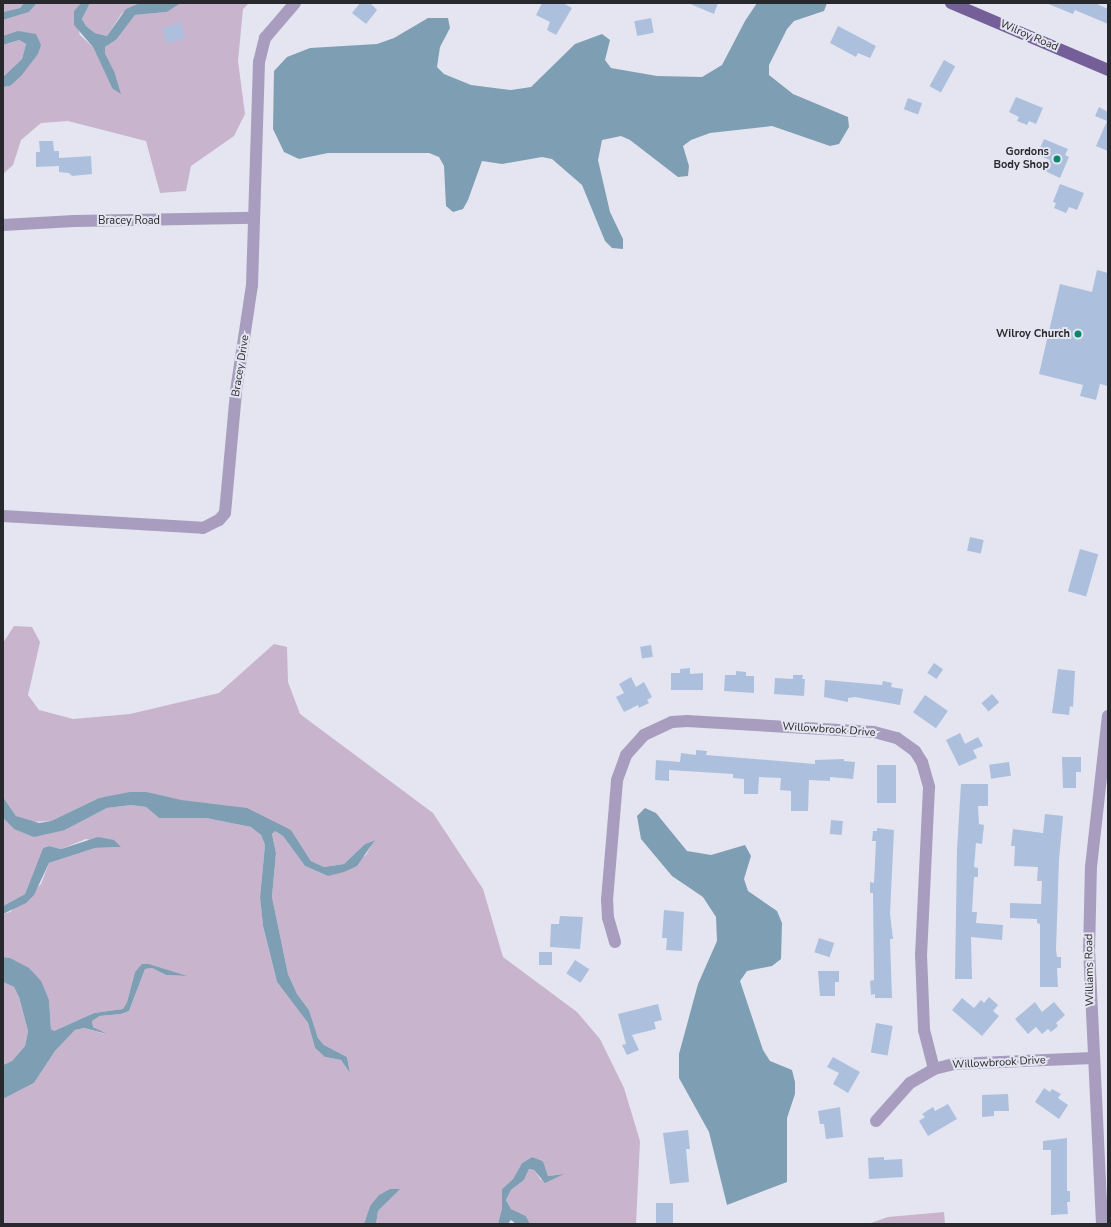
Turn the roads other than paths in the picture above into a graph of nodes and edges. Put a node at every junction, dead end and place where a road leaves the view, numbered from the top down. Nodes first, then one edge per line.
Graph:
1 (295, 3) edge
2 (951, 3) edge
3 (1108, 70) edge
4 (254, 218) junction
5 (3, 225) edge
6 (3, 516) edge
7 (1108, 716) edge
8 (615, 942) dead end
9 (1093, 1058) junction
10 (934, 1069) junction
11 (876, 1121) dead end
12 (1104, 1193) edge
13 (1102, 1224) edge

1 - 4 street, Bracey Drive
2 - 3 main road, Wilroy Road
4 - 5 street, Bracey Road
4 - 6 street, Bracey Drive
7 - 9 street, Williams Road
8 - 10 street, Willowbrook Drive
9 - 10 street, Willowbrook Drive
9 - 12 street, Williams Road
10 - 11 street
12 - 13 street, Williams Road

